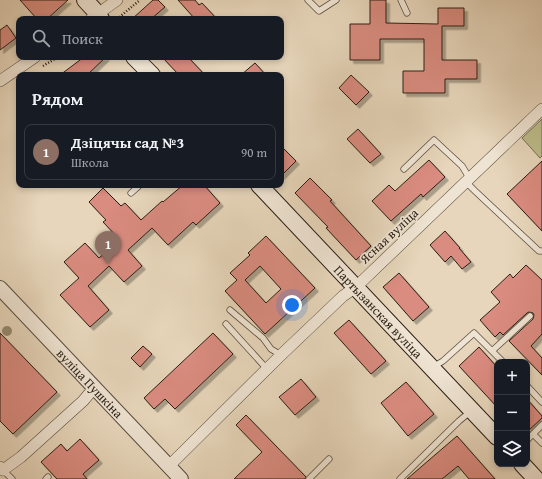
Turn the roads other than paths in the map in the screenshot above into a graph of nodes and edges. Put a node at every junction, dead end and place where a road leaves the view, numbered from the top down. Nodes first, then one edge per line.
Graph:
1 (85, 0) edge
2 (117, 0) edge
3 (308, 0) edge
4 (336, 0) edge
5 (402, 0) edge
6 (407, 13) dead end
7 (95, 16) edge
8 (97, 16) edge
9 (31, 60) edge
10 (137, 60) edge
11 (149, 72) edge
12 (0, 81) edge
13 (542, 109) edge
14 (404, 169) dead end
15 (468, 180) junction
16 (137, 188) edge
17 (262, 188) edge
18 (131, 193) dead end
19 (542, 251) edge
20 (0, 288) edge
21 (356, 288) junction
22 (230, 310) dead end
23 (530, 316) dead end
24 (226, 324) dead end
25 (492, 351) junction
26 (281, 355) junction
27 (500, 359) edge
28 (432, 368) junction
29 (267, 369) junction
30 (94, 388) junction
31 (530, 389) edge
32 (542, 402) edge
33 (472, 411) junction
34 (542, 425) edge
35 (494, 434) edge
36 (533, 434) junction
37 (530, 437) edge
38 (542, 444) edge
39 (329, 459) dead end
40 (168, 467) junction
41 (525, 467) edge
42 (2, 469) edge
43 (12, 479) edge
44 (180, 479) edge
45 (309, 479) edge
46 (400, 479) edge
47 (536, 479) edge

1 - 7 main road
2 - 8 street
3 - 4 lane
5 - 6 lane
9 - 12 street
10 - 11 main road
13 - 15 street, Ясная вуліца
14 - 15 lane
15 - 19 lane
15 - 21 street, Ясная вуліца
16 - 18 lane
17 - 21 main road, Партызанская вуліца
20 - 30 street, вуліца Пушкіна
21 - 26 street, Ясная вуліца
21 - 28 main road, Партызанская вуліца
22 - 26 lane
23 - 25 lane
24 - 29 lane
25 - 27 lane
25 - 28 lane
26 - 29 street, Ясная вуліца
28 - 33 main road, Партызанская вуліца
29 - 40 street, Ясная вуліца
30 - 40 street, вуліца Пушкіна
30 - 42 street
31 - 32 lane
33 - 35 main road, Партызанская вуліца
33 - 46 lane
34 - 36 lane
36 - 37 lane
36 - 38 lane
39 - 45 lane
40 - 44 street, вуліца Пушкіна
41 - 47 main road
42 - 43 lane

